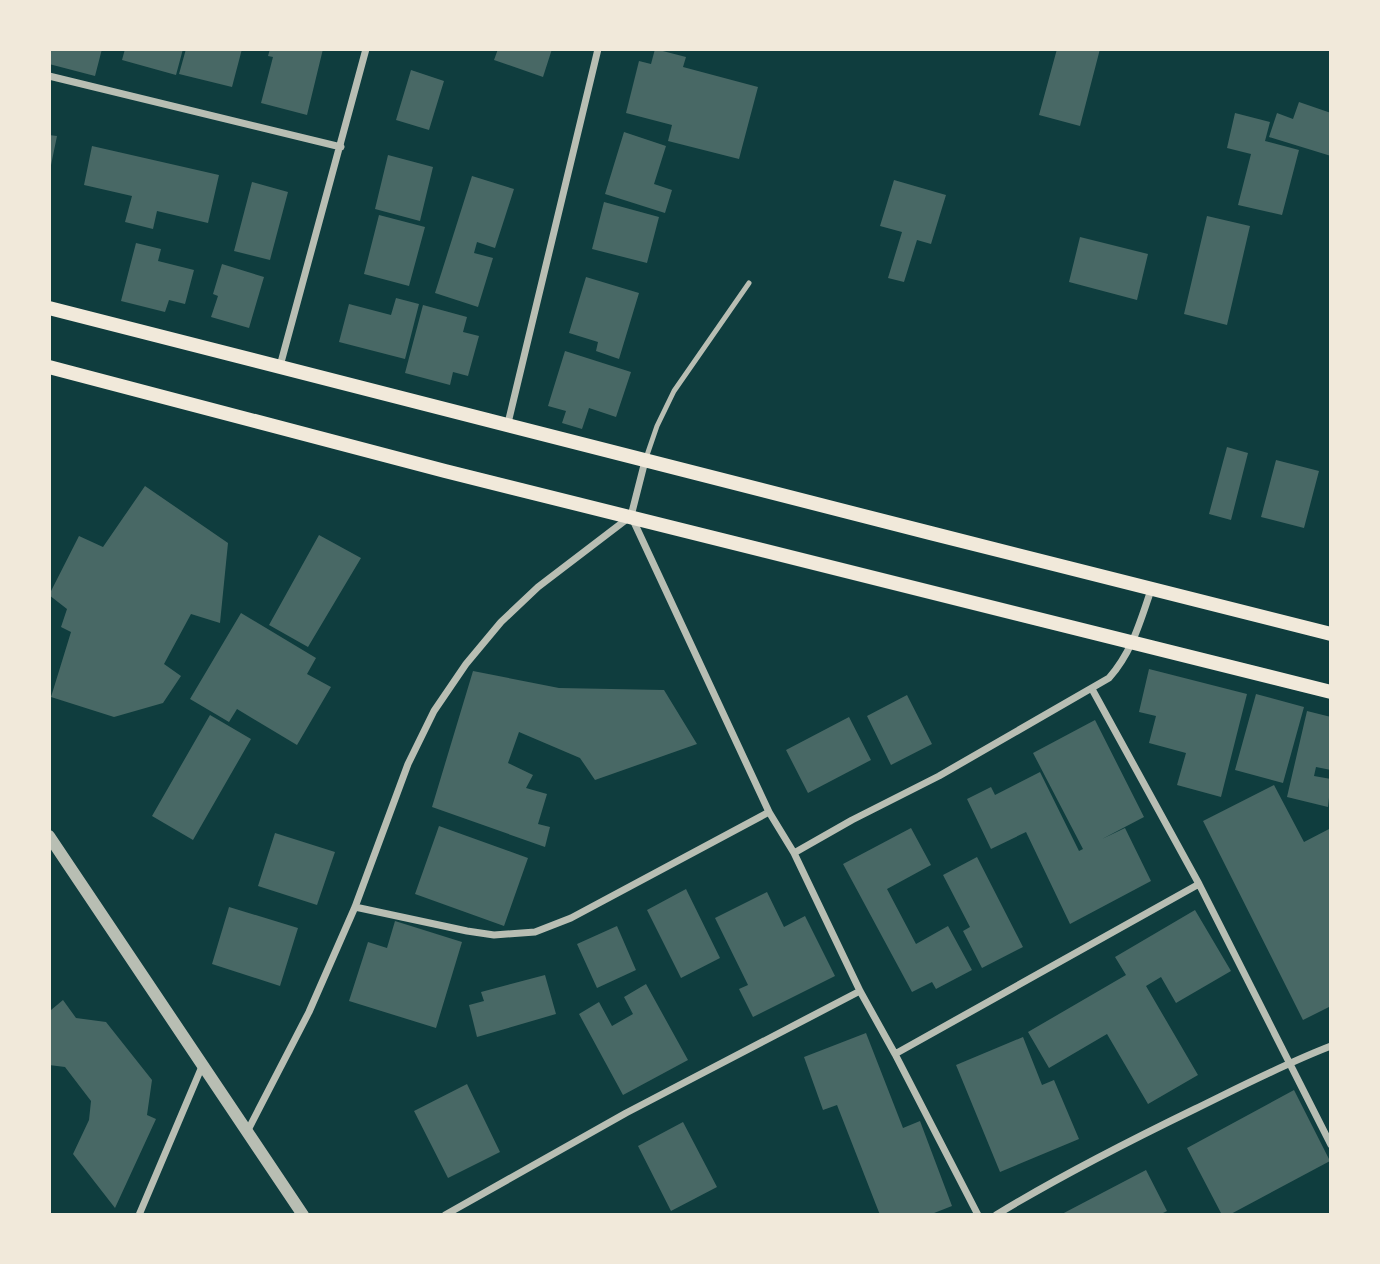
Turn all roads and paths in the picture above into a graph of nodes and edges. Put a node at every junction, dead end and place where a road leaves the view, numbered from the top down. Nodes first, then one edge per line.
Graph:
1 (366, 49) edge
2 (598, 49) edge
3 (49, 76) edge
4 (341, 147) junction
5 (749, 283) dead end
6 (49, 308) edge
7 (280, 366) junction
8 (49, 367) edge
9 (508, 424) junction
10 (645, 461) junction
11 (631, 516) junction
12 (1151, 590) junction
13 (1331, 634) edge
14 (1133, 644) junction
15 (1092, 689) junction
16 (1331, 692) edge
17 (769, 812) junction
18 (49, 836) edge
19 (794, 853) junction
20 (1199, 884) junction
21 (355, 907) junction
22 (860, 990) junction
23 (1331, 1046) edge
24 (895, 1054) junction
25 (203, 1063) junction
26 (1289, 1063) junction
27 (246, 1133) junction
28 (1331, 1144) edge
29 (139, 1215) edge
30 (303, 1215) edge
31 (445, 1215) edge
32 (978, 1215) edge
33 (996, 1215) edge

1 - 4 street
2 - 9 street
3 - 4 street
4 - 7 street
5 - 10 lane
6 - 7 main road
7 - 9 main road
8 - 11 main road
9 - 10 main road
10 - 11 street
10 - 12 main road
11 - 14 main road
11 - 17 street
11 - 21 street
12 - 13 main road
12 - 14 street
14 - 15 street
14 - 16 main road
15 - 19 street
15 - 20 street
17 - 19 street
17 - 21 street
18 - 25 street
19 - 22 street
20 - 24 street
20 - 26 street
21 - 27 street
22 - 24 street
22 - 31 street
23 - 26 street
24 - 32 street
25 - 27 street
25 - 29 street
26 - 28 street
26 - 33 street
27 - 30 street

